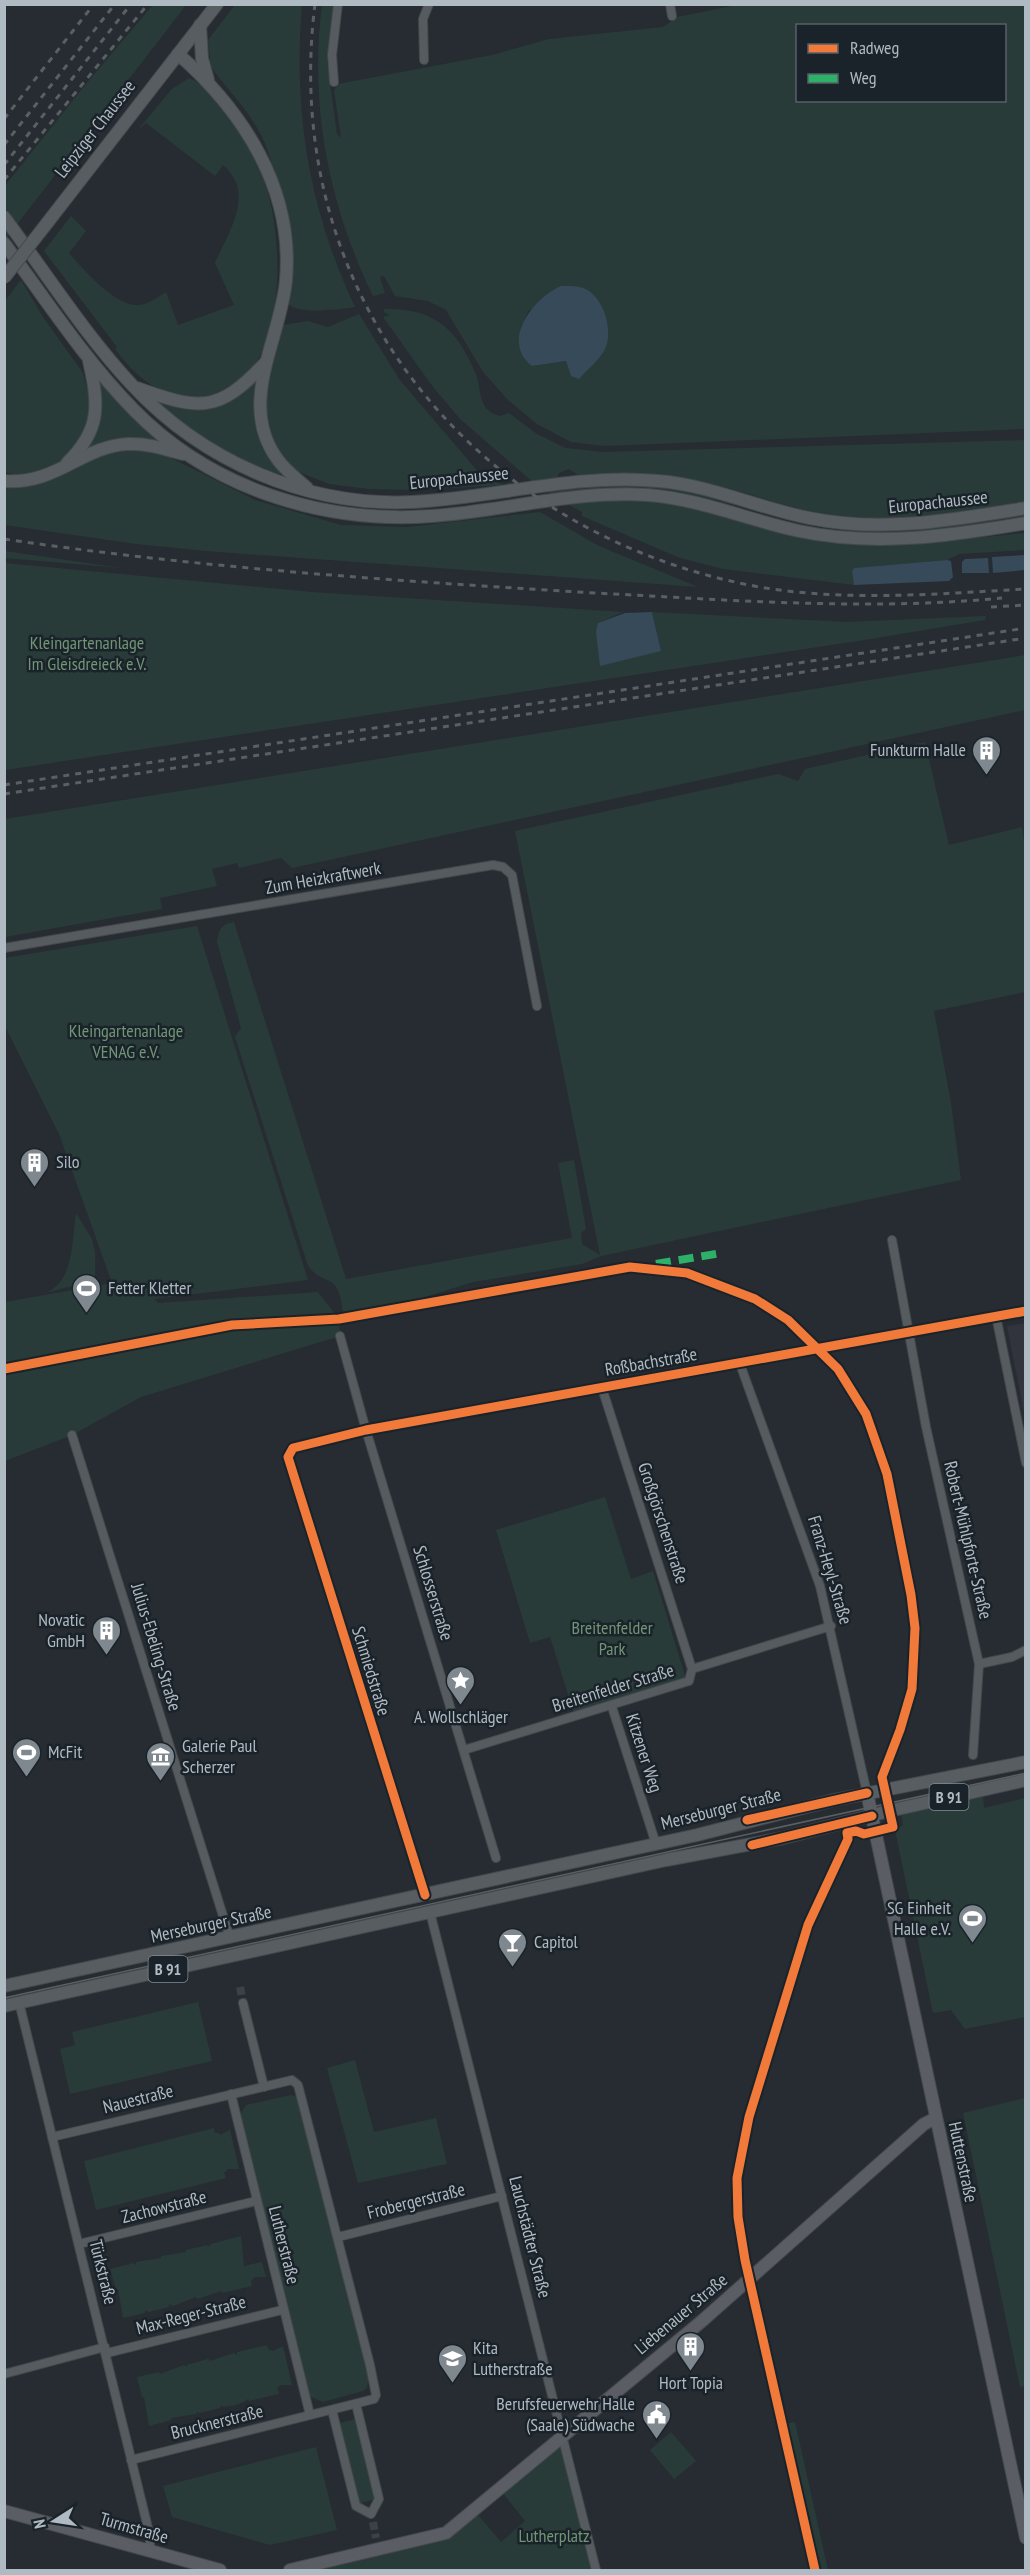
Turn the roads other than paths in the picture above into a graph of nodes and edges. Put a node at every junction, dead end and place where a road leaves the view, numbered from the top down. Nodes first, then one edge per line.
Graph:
1 (217, 4) edge
2 (338, 4) edge
3 (429, 4) edge
4 (670, 4) edge
5 (672, 16) dead end
6 (201, 25) junction
7 (178, 54) junction
8 (424, 60) dead end
9 (209, 81) junction
10 (334, 82) dead end
11 (4, 217) edge
12 (4, 243) edge
13 (4, 278) edge
14 (88, 357) junction
15 (265, 363) junction
16 (133, 387) junction
17 (195, 458) junction
18 (60, 470) junction
19 (4, 481) edge
20 (310, 491) junction
21 (1026, 508) edge
22 (1026, 523) edge
23 (4, 948) edge
24 (537, 1006) dead end
25 (892, 1240) dead end
26 (1026, 1311) edge
27 (996, 1316) junction
28 (910, 1332) junction
29 (340, 1336) dead end
30 (741, 1364) junction
31 (602, 1388) junction
32 (366, 1430) junction
33 (72, 1435) dead end
34 (288, 1457) joint
35 (1026, 1463) edge
36 (831, 1626) junction
37 (1026, 1650) edge
38 (979, 1664) junction
39 (692, 1669) junction
40 (612, 1707) junction
41 (464, 1750) junction
42 (973, 1755) dead end
43 (1026, 1762) edge
44 (1026, 1780) edge
45 (867, 1793) junction
46 (872, 1816) junction
47 (656, 1844) junction
48 (496, 1858) dead end
49 (425, 1895) junction
50 (430, 1912) junction
51 (230, 1938) junction
52 (4, 1986) edge
53 (19, 2002) junction
54 (243, 2003) tunnel mouth
55 (4, 2006) edge
56 (264, 2087) junction
57 (231, 2094) junction
58 (936, 2118) junction
59 (52, 2137) junction
60 (502, 2196) junction
61 (256, 2201) junction
62 (338, 2237) junction
63 (79, 2244) junction
64 (282, 2310) junction
65 (106, 2350) junction
66 (4, 2374) edge
67 (356, 2404) junction
68 (332, 2410) junction
69 (310, 2415) junction
70 (562, 2435) junction
71 (131, 2460) junction
72 (4, 2511) edge
73 (1026, 2538) edge
74 (150, 2551) junction
75 (293, 2570) edge
76 (220, 2571) edge
77 (597, 2571) edge

1 - 6 main road, Leipziger Chaussee
2 - 10 street
3 - 8 street
4 - 5 street
6 - 7 main road, Leipziger Chaussee
6 - 9 main road
7 - 9 main road
7 - 13 main road, Leipziger Chaussee, bridge
9 - 15 main road
11 - 16 main road, Europachaussee
12 - 14 main road, Europachaussee
14 - 17 main road, Europachaussee
14 - 18 main road
15 - 16 main road
15 - 20 main road
16 - 20 main road, Europachaussee
17 - 18 main road
17 - 22 main road, Europachaussee
18 - 19 main road
20 - 21 main road, Europachaussee
23 - 24 street, Zum Heizkraftwerk
25 - 28 street
26 - 27 street, Roßbachstraße
27 - 28 street, Roßbachstraße
27 - 35 street
28 - 30 street, Roßbachstraße
28 - 38 street, Robert-Mühlpforte-Straße
29 - 32 street, Schlosserstraße
30 - 31 street, Roßbachstraße
30 - 36 street, Franz-Heyl-Straße
31 - 32 street, Roßbachstraße
31 - 39 street, Großgörschenstraße
32 - 34 street, Roßbachstraße
32 - 41 street, Schlosserstraße
33 - 51 street, Julius-Ebeling-Straße
34 - 49 street, Schmiedstraße
36 - 39 street, Breitenfelder Straße
36 - 45 street, Franz-Heyl-Straße
37 - 38 street
38 - 42 street, Robert-Mühlpforte-Straße
39 - 40 street, Breitenfelder Straße
40 - 41 street, Breitenfelder Straße
40 - 47 street, Kitzener Weg
41 - 48 street, Schlosserstraße
43 - 45 main road, Merseburger Straße / B 91
44 - 46 main road, Merseburger Straße / B 91
45 - 46 street, Huttenstraße
45 - 47 main road, Merseburger Straße / B 91
46 - 50 main road, Merseburger Straße / B 91
46 - 58 street, Huttenstraße
47 - 49 main road, Merseburger Straße / B 91
49 - 50 main road
49 - 51 main road, Merseburger Straße / B 91
50 - 53 main road, Merseburger Straße / B 91
50 - 60 street, Lauchstädter Straße
51 - 52 main road, Merseburger Straße / B 91
53 - 55 main road, Merseburger Straße / B 91
53 - 59 street, Türkstraße
54 - 56 street
56 - 57 street
56 - 62 street
57 - 59 street, Nauestraße
57 - 61 street, Lutherstraße
58 - 70 street, Liebenauer Straße
58 - 73 street, Huttenstraße
59 - 63 street, Türkstraße
60 - 62 street, Frobergerstraße
60 - 70 street, Lauchstädter Straße
61 - 63 street, Zachowstraße
61 - 64 street, Lutherstraße
62 - 67 street
63 - 65 street, Türkstraße
64 - 65 street, Max-Reger-Straße
64 - 69 street, Lutherstraße
65 - 66 street, Max-Reger-Straße
65 - 71 street, Türkstraße
67 - 68 street
67 - 68 street
68 - 69 street
69 - 71 street, Brucknerstraße
70 - 75 street, Liebenauer Straße
70 - 77 street, Lauchstädter Straße
71 - 74 street, Türkstraße
72 - 74 street, Turmstraße
74 - 76 street, Turmstraße

